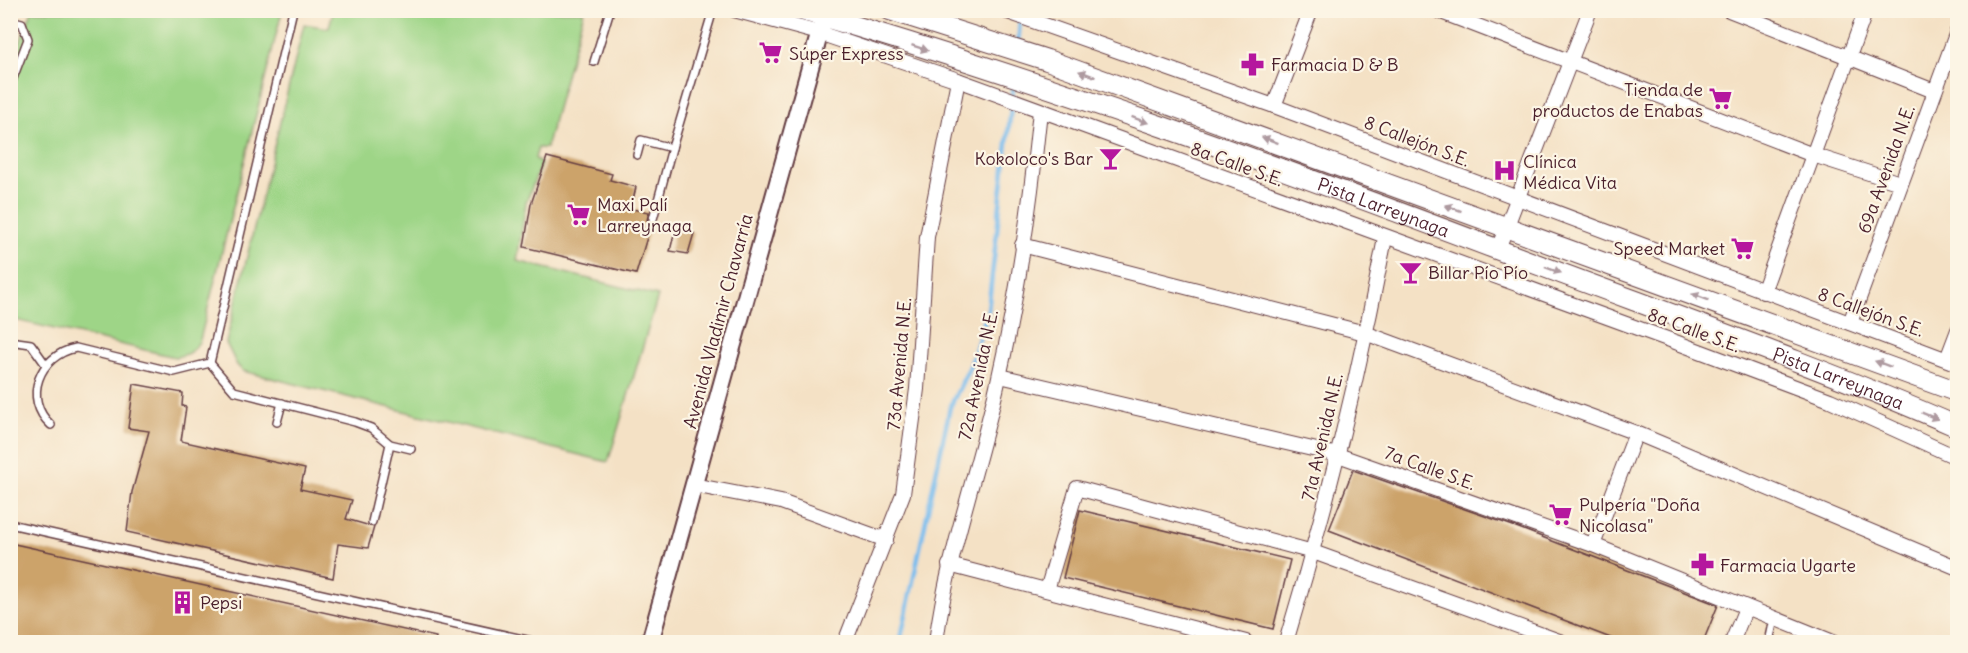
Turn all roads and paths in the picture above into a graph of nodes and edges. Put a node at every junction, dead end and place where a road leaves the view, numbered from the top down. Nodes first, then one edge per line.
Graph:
1 (293, 10) edge
2 (610, 10) edge
3 (713, 10) edge
4 (734, 10) edge
5 (801, 10) edge
6 (890, 10) edge
7 (1311, 10) edge
8 (1436, 10) edge
9 (1590, 10) edge
10 (1729, 10) edge
11 (1866, 10) edge
12 (1004, 11) edge
13 (1036, 18) edge
14 (10, 20) edge
15 (823, 20) edge
16 (1958, 29) edge
17 (1850, 57) junction
18 (594, 62) dead end
19 (1571, 64) junction
20 (958, 80) junction
21 (10, 86) edge
22 (1934, 91) junction
23 (684, 104) junction
24 (692, 106) dead end
25 (1274, 106) junction
26 (1034, 108) junction
27 (672, 148) junction
28 (1813, 154) junction
29 (637, 155) dead end
30 (1900, 183) junction
31 (1519, 200) junction
32 (652, 219) dead end
33 (1508, 227) junction
34 (1385, 238) junction
35 (1022, 245) junction
36 (1498, 249) junction
37 (1763, 292) junction
38 (1850, 323) junction
39 (1958, 330) edge
40 (1365, 333) junction
41 (10, 341) edge
42 (1952, 361) edge
43 (210, 363) junction
44 (46, 366) junction
45 (1000, 376) junction
46 (1958, 392) edge
47 (282, 403) junction
48 (277, 422) dead end
49 (51, 425) dead end
50 (1958, 427) edge
51 (1636, 433) junction
52 (390, 444) junction
53 (411, 449) dead end
54 (1338, 455) junction
55 (1958, 458) edge
56 (693, 485) junction
57 (372, 522) dead end
58 (10, 524) edge
59 (886, 540) junction
60 (1593, 545) junction
61 (1313, 552) junction
62 (949, 565) junction
63 (1958, 568) edge
64 (1047, 590) junction
65 (1746, 608) junction
66 (1774, 619) junction
67 (536, 642) edge
68 (650, 642) edge
69 (845, 642) edge
70 (936, 642) edge
71 (1246, 642) edge
72 (1286, 642) edge
73 (1562, 642) edge
74 (1732, 642) edge
75 (1769, 642) edge
76 (1833, 642) edge

1 - 43 lane
2 - 18 lane
3 - 23 lane
4 - 15 street, 8a Calle S.E.
5 - 15 main road, Pista Larreynaga
33 -> 6 main road, Pista Larreynaga
7 - 25 street
8 - 19 street
9 - 19 street
10 - 17 street
11 - 17 street
12 - 13 street, 8 Callejón S.E.
13 - 25 street, 8 Callejón S.E.
14 - 21 lane
15 - 20 street, 8a Calle S.E.
15 -> 36 main road, Pista Larreynaga
15 - 56 street, Avenida Vladimir Chavarría
16 - 22 street, 69a Avenida N.E.
17 - 22 street
17 - 28 street
19 - 28 street
19 - 31 street
20 - 26 street, 8a Calle S.E.
20 - 59 street, 73a Avenida N.E.
22 - 30 street, 69a Avenida N.E.
23 - 24 lane
23 - 27 lane
25 - 31 street, 8 Callejón S.E.
26 - 34 street, 8a Calle S.E.
26 - 35 street, 72a Avenida N.E.
27 - 29 lane
27 - 32 lane
28 - 30 street
28 - 37 street
30 - 38 street, 69a Avenida N.E.
31 - 33 street
31 - 37 street, 8 Callejón S.E.
33 - 36 street
46 -> 33 main road, Pista Larreynaga
34 - 40 street, 71a Avenida N.E.
34 - 55 street, 8a Calle S.E.
35 - 40 street
35 - 45 street, 72a Avenida N.E.
36 -> 50 main road, Pista Larreynaga
37 - 38 street, 8 Callejón S.E.
38 - 42 street, 8 Callejón S.E.
39 - 42 street
40 - 51 street
40 - 54 street, 71a Avenida N.E.
41 - 44 lane
43 - 44 lane
43 - 47 lane
44 - 49 lane
45 - 54 street, 7a Calle S.E.
45 - 62 street, 72a Avenida N.E.
47 - 48 lane
47 - 52 lane
51 - 60 street
51 - 63 street
52 - 53 lane
52 - 57 lane
54 - 60 street, 7a Calle S.E.
54 - 61 street, 71a Avenida N.E.
56 - 59 street
56 - 68 street, Avenida Vladimir Chavarría
58 - 67 lane
59 - 69 street, 73a Avenida N.E.
60 - 65 street, 7a Calle S.E.
61 - 64 street
61 - 72 street, 71a Avenida N.E.
61 - 73 street
62 - 64 street
62 - 70 street, 72a Avenida N.E.
64 - 71 street
65 - 66 street, 7a Calle S.E.
65 - 74 street
66 - 75 lane
66 - 76 street, 7a Calle S.E.

